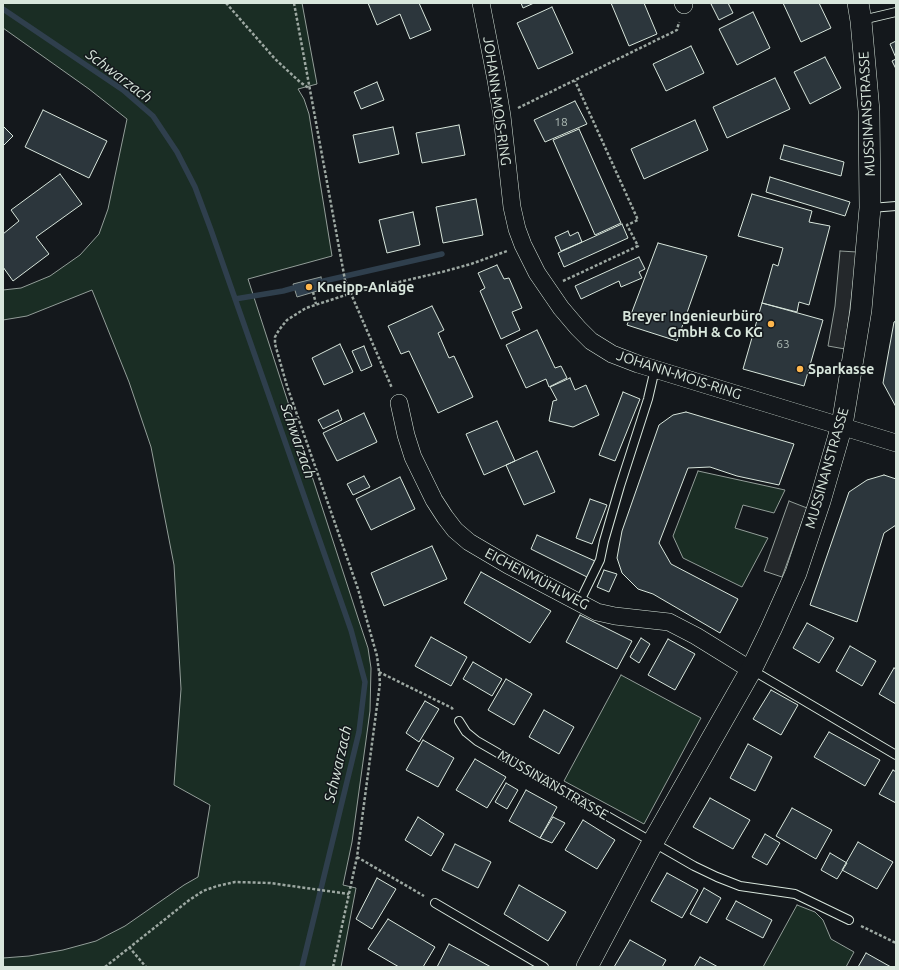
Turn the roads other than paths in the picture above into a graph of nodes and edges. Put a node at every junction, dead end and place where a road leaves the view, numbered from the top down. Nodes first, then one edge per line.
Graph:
1 (481, 3) edge
2 (859, 12) edge
3 (896, 12) edge
4 (896, 206) edge
5 (870, 208) junction
6 (655, 369) junction
7 (399, 403) road end
8 (842, 425) junction
9 (896, 443) edge
10 (579, 603) junction
11 (751, 670) junction
12 (459, 721) road end
13 (896, 755) edge
14 (653, 842) junction
15 (435, 903) road end
16 (850, 920) road end
17 (544, 967) edge
18 (587, 967) edge

1 - 6 street, JOHANN-MOIS-RING
2 - 3 lane, MUSSINANSTRASSE
2 - 5 street, MUSSINANSTRASSE
4 - 5 lane
5 - 8 street, MUSSINANSTRASSE
6 - 8 street, JOHANN-MOIS-RING
6 - 10 lane
7 - 10 street, EICHENMÜHLWEG
8 - 9 street, JOHANN-MOIS-RING
8 - 11 street, MUSSINANSTRASSE
10 - 11 street, EICHENMÜHLWEG
11 - 13 lane
11 - 14 street, MUSSINANSTRASSE
12 - 14 lane, MUSSINANSTRASSE
14 - 16 lane, MUSSINANSTRASSE
14 - 18 street, MUSSINANSTRASSE
15 - 17 lane

